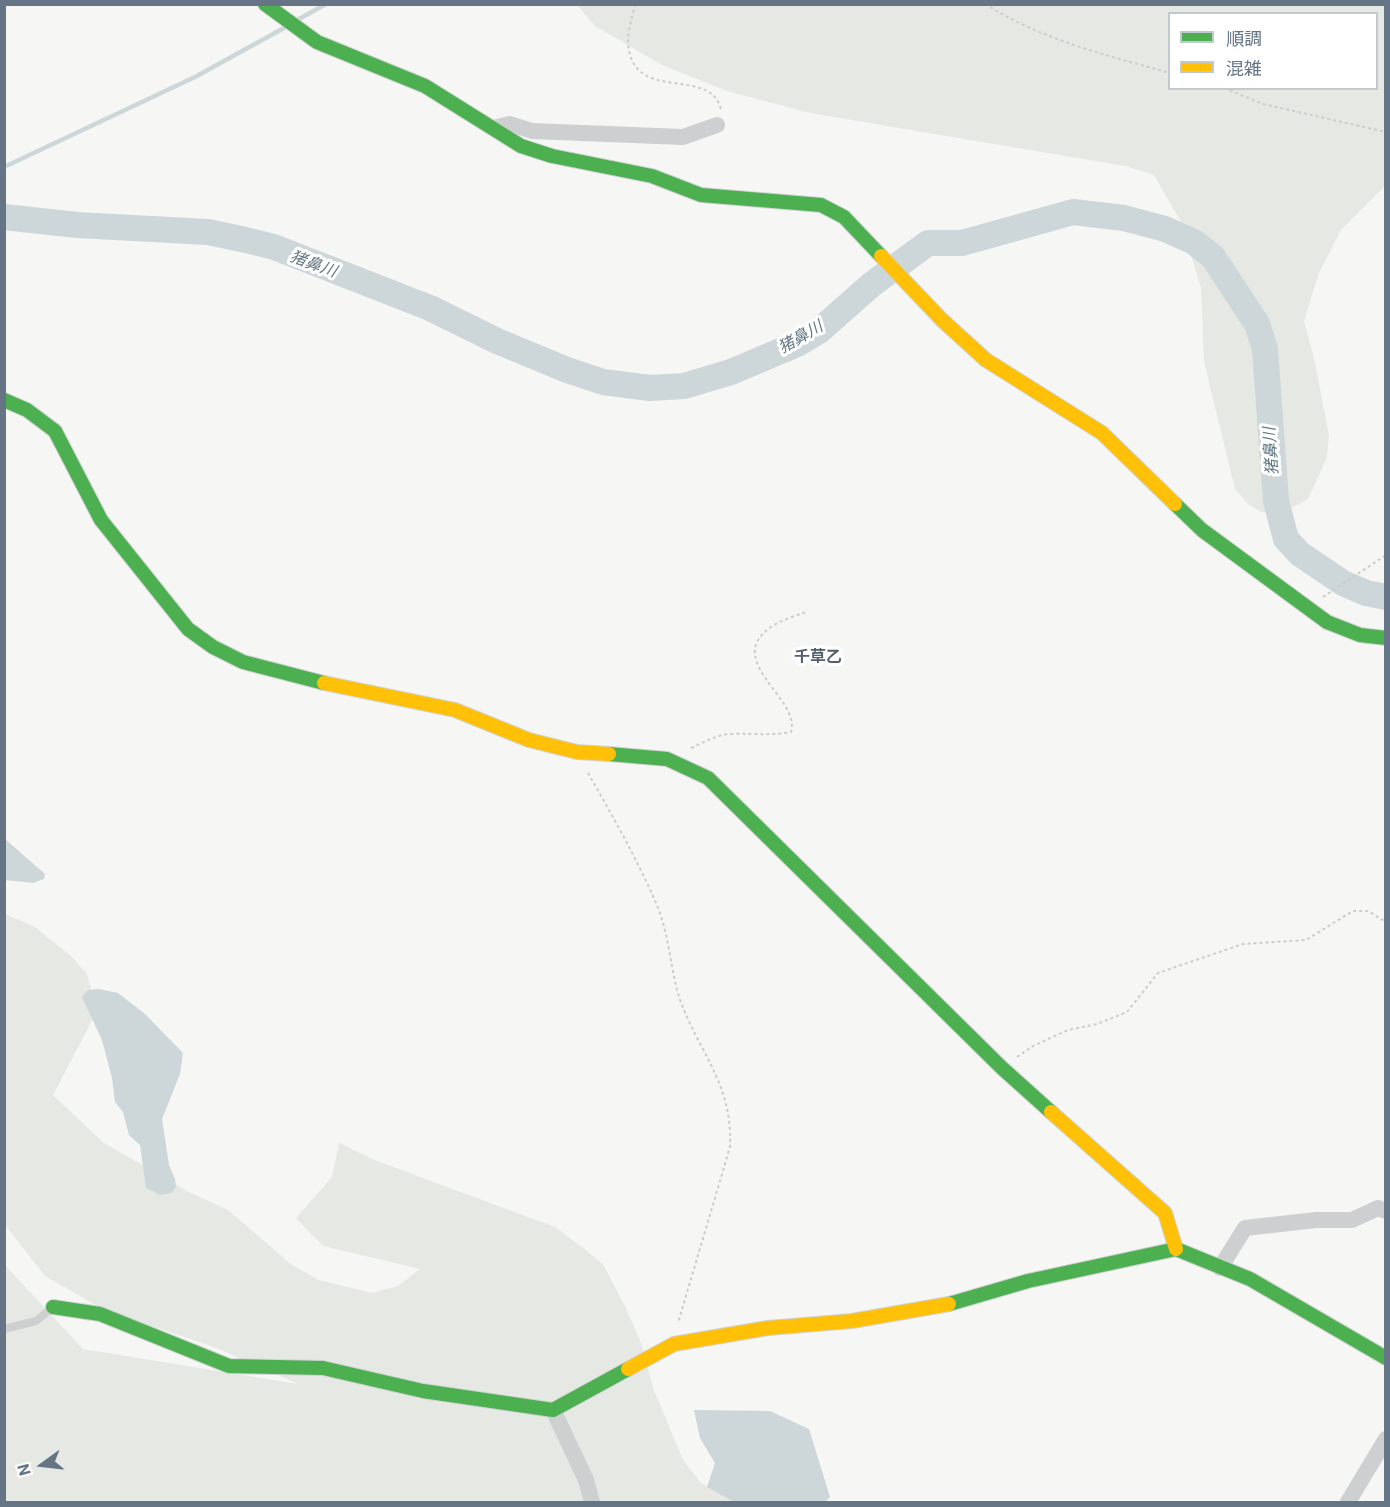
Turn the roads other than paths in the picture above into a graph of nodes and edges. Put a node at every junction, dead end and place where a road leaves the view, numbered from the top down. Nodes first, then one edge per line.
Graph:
1 (272, 8) edge
2 (717, 125) road end
3 (493, 129) junction
4 (4, 400) edge
5 (1386, 638) edge
6 (1386, 1211) edge
7 (1176, 1249) junction
8 (1220, 1268) junction
9 (53, 1307) joint
10 (4, 1329) edge
11 (1386, 1358) edge
12 (553, 1410) junction
13 (1386, 1439) edge
14 (592, 1503) edge
15 (1348, 1503) edge

1 - 3 street
2 - 3 street
3 - 5 street
4 - 7 street
6 - 8 street
7 - 8 street
7 - 12 street
8 - 11 street
9 - 10 lane
9 - 12 street
12 - 14 street
13 - 15 street

